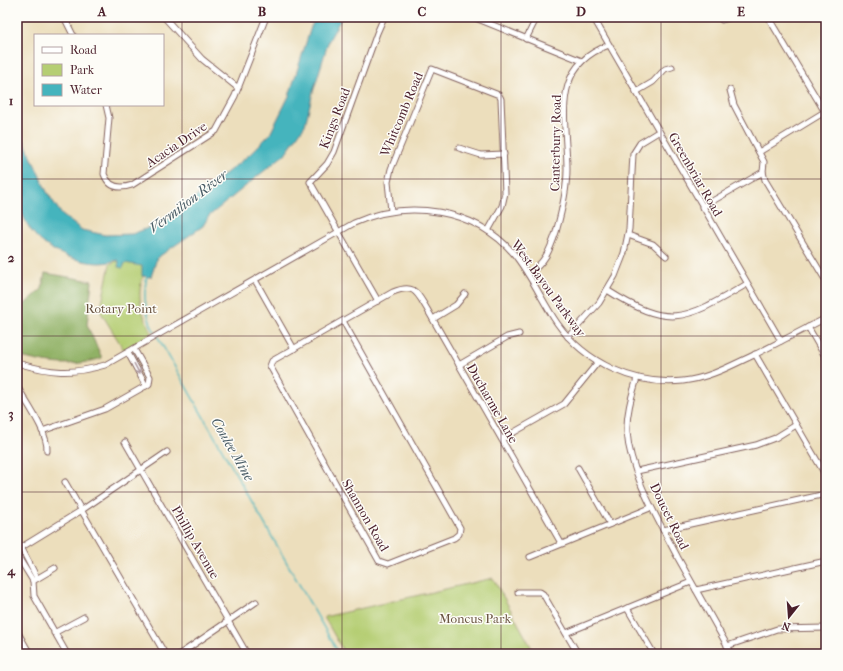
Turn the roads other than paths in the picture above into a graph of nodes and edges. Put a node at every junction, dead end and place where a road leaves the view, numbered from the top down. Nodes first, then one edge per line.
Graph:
1 (64, 17) edge
2 (164, 17) edge
3 (266, 17) edge
4 (384, 17) edge
5 (473, 17) edge
6 (536, 17) edge
7 (593, 17) edge
8 (732, 17) edge
9 (768, 17) edge
10 (722, 20) dead end
11 (72, 34) edge
12 (526, 38) junction
13 (609, 45) junction
14 (582, 61) junction
15 (672, 67) dead end
16 (238, 88) junction
17 (730, 90) dead end
18 (636, 92) junction
19 (106, 106) edge
20 (826, 112) edge
21 (658, 132) junction
22 (459, 148) dead end
23 (759, 152) junction
24 (504, 154) junction
25 (763, 172) junction
26 (702, 207) junction
27 (391, 211) junction
28 (488, 231) junction
29 (338, 232) junction
30 (628, 235) junction
31 (666, 256) dead end
32 (528, 274) junction
33 (255, 280) junction
34 (826, 281) edge
35 (747, 284) junction
36 (397, 290) joint
37 (607, 290) junction
38 (465, 294) dead end
39 (378, 301) junction
40 (826, 318) edge
41 (433, 319) junction
42 (343, 321) junction
43 (808, 327) junction
44 (519, 334) dead end
45 (568, 337) junction
46 (781, 341) junction
47 (134, 349) junction
48 (294, 349) junction
49 (128, 353) junction
50 (755, 354) junction
51 (826, 358) edge
52 (598, 362) junction
53 (17, 363) edge
54 (458, 364) junction
55 (637, 378) junction
56 (17, 386) edge
57 (146, 386) junction
58 (796, 426) junction
59 (42, 431) junction
60 (502, 439) junction
61 (125, 442) dead end
62 (47, 451) dead end
63 (167, 452) dead end
64 (578, 468) dead end
65 (141, 469) junction
66 (637, 472) junction
67 (826, 476) edge
68 (65, 482) dead end
69 (826, 494) edge
70 (650, 508) junction
71 (82, 510) junction
72 (610, 524) junction
73 (663, 530) junction
74 (561, 544) junction
75 (19, 548) edge
76 (17, 555) edge
77 (530, 557) dead end
78 (826, 561) edge
79 (55, 568) dead end
80 (35, 579) junction
81 (691, 582) junction
82 (696, 590) junction
83 (518, 592) dead end
84 (256, 602) dead end
85 (627, 608) junction
86 (84, 617) dead end
87 (228, 621) junction
88 (826, 628) edge
89 (17, 631) edge
90 (54, 633) junction
91 (566, 633) junction
92 (727, 646) junction
93 (30, 654) edge
94 (67, 654) edge
95 (165, 654) edge
96 (180, 654) edge
97 (247, 654) edge
98 (578, 654) edge
99 (654, 654) edge
100 (732, 654) edge

1 - 11 street
2 - 16 street
3 - 16 street, Acacia Drive
4 - 29 street, Kings Road
5 - 12 street
6 - 12 street
7 - 13 street, Greenbriar Road
8 - 10 street
9 - 20 street
12 - 14 street
13 - 14 street, Canterbury Road
13 - 18 street, Greenbriar Road
14 - 32 street, Canterbury Road
15 - 18 street
16 - 19 street, Acacia Drive
17 - 23 street
18 - 21 street, Greenbriar Road
20 - 23 street
21 - 26 street, Greenbriar Road
21 - 30 street
22 - 24 street
23 - 25 street
24 - 27 street, Whitcomb Road
24 - 28 street, Whitcomb Road
25 - 26 street
25 - 34 street
26 - 35 street, Greenbriar Road
27 - 28 street, West Bayou Parkway
27 - 29 street, West Bayou Parkway
28 - 32 street, West Bayou Parkway
29 - 33 street, West Bayou Parkway
29 - 39 street, Kings Road
30 - 31 street
30 - 37 street
32 - 45 street, West Bayou Parkway
33 - 47 street, West Bayou Parkway
33 - 48 street
35 - 37 street
35 - 46 street, Greenbriar Road
36 - 39 street, Shannon Road
36 - 41 street, Ducharme Lane
37 - 45 street
38 - 41 street
39 - 42 street, Shannon Road
40 - 43 street, West Bayou Parkway
41 - 54 street, Ducharme Lane
42 - 48 street, Shannon Road
42 - 48 street, Shannon Road
43 - 46 street, West Bayou Parkway
43 - 51 street
44 - 54 street
45 - 52 street, West Bayou Parkway
46 - 50 street, West Bayou Parkway
47 - 49 street, West Bayou Parkway
47 - 57 street
49 - 53 street, West Bayou Parkway
49 -> 57 street
50 - 55 street, West Bayou Parkway
50 - 58 street
52 - 55 street, West Bayou Parkway
52 - 60 street
54 - 60 street, Ducharme Lane
55 - 66 street, Doucet Road
56 - 59 street
57 - 59 street
58 - 66 street
58 - 67 street
59 - 62 street
60 - 74 street, Ducharme Lane
61 - 65 street, Phillip Avenue
63 - 65 street
64 - 72 street
65 - 71 street
65 - 87 street, Phillip Avenue
66 - 70 street, Doucet Road
68 - 71 street
69 - 73 street
70 - 72 street
70 - 73 street, Doucet Road
71 - 75 street
71 - 95 street
72 - 74 street
73 - 81 street, Doucet Road
74 - 77 street
75 - 80 street
76 - 80 street
78 - 82 street
79 - 80 street
80 - 90 street
81 - 82 street, Doucet Road
81 - 85 street
82 - 92 street, Doucet Road
83 - 91 street
84 - 87 street
85 - 91 street
85 - 99 street
86 - 90 street
87 - 96 street
87 - 97 street, Phillip Avenue
88 - 92 street
89 - 93 street
90 - 94 street
91 - 98 street
92 - 100 street, Doucet Road

